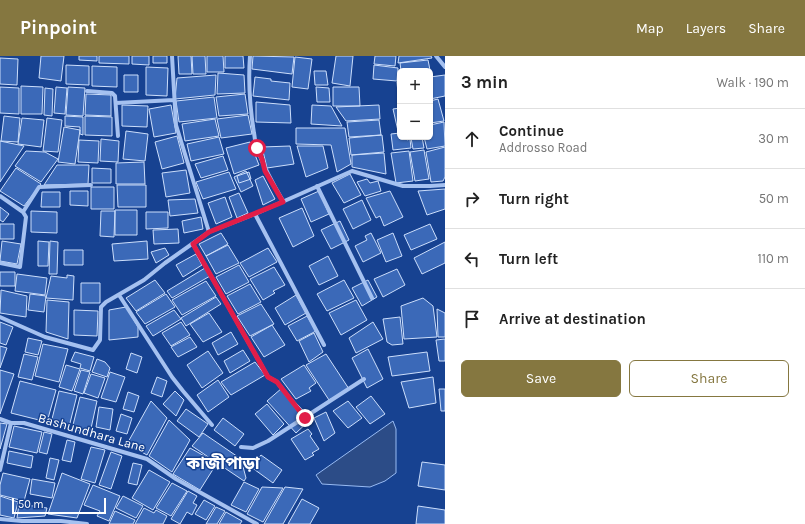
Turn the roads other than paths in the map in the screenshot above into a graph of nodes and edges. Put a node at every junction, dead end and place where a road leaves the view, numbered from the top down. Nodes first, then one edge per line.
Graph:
1 (172, 56) edge
2 (250, 56) edge
3 (436, 56) edge
4 (445, 67) edge
5 (87, 91) dead end
6 (174, 100) junction
7 (116, 103) junction
8 (118, 136) dead end
9 (91, 185) dead end
10 (445, 185) edge
11 (317, 186) junction
12 (0, 196) edge
13 (283, 202) junction
14 (23, 212) junction
15 (255, 214) junction
16 (209, 232) junction
17 (193, 244) junction
18 (0, 263) edge
19 (120, 295) junction
20 (372, 298) dead end
21 (0, 317) edge
22 (324, 345) dead end
23 (364, 379) dead end
24 (305, 418) junction
25 (0, 419) edge
26 (11, 423) junction
27 (212, 425) dead end
28 (241, 447) dead end
29 (0, 470) edge
30 (0, 518) edge
31 (60, 523) edge
32 (86, 524) edge
33 (257, 524) edge

1 - 6 street
2 - 13 street
3 - 4 street
5 - 7 street
6 - 7 street
6 - 16 street
7 - 8 street
9 - 14 street
10 - 11 street
11 - 13 street
11 - 20 street
12 - 14 street
13 - 15 street
14 - 18 street
15 - 16 street
15 - 22 street
16 - 17 street
17 - 19 street
17 - 24 street
19 - 21 street
19 - 27 street
23 - 24 street
24 - 28 street
25 - 26 street, Bashundhara Lane
26 - 29 street
26 - 33 street, Bashundhara Lane
30 - 31 street
31 - 32 street

